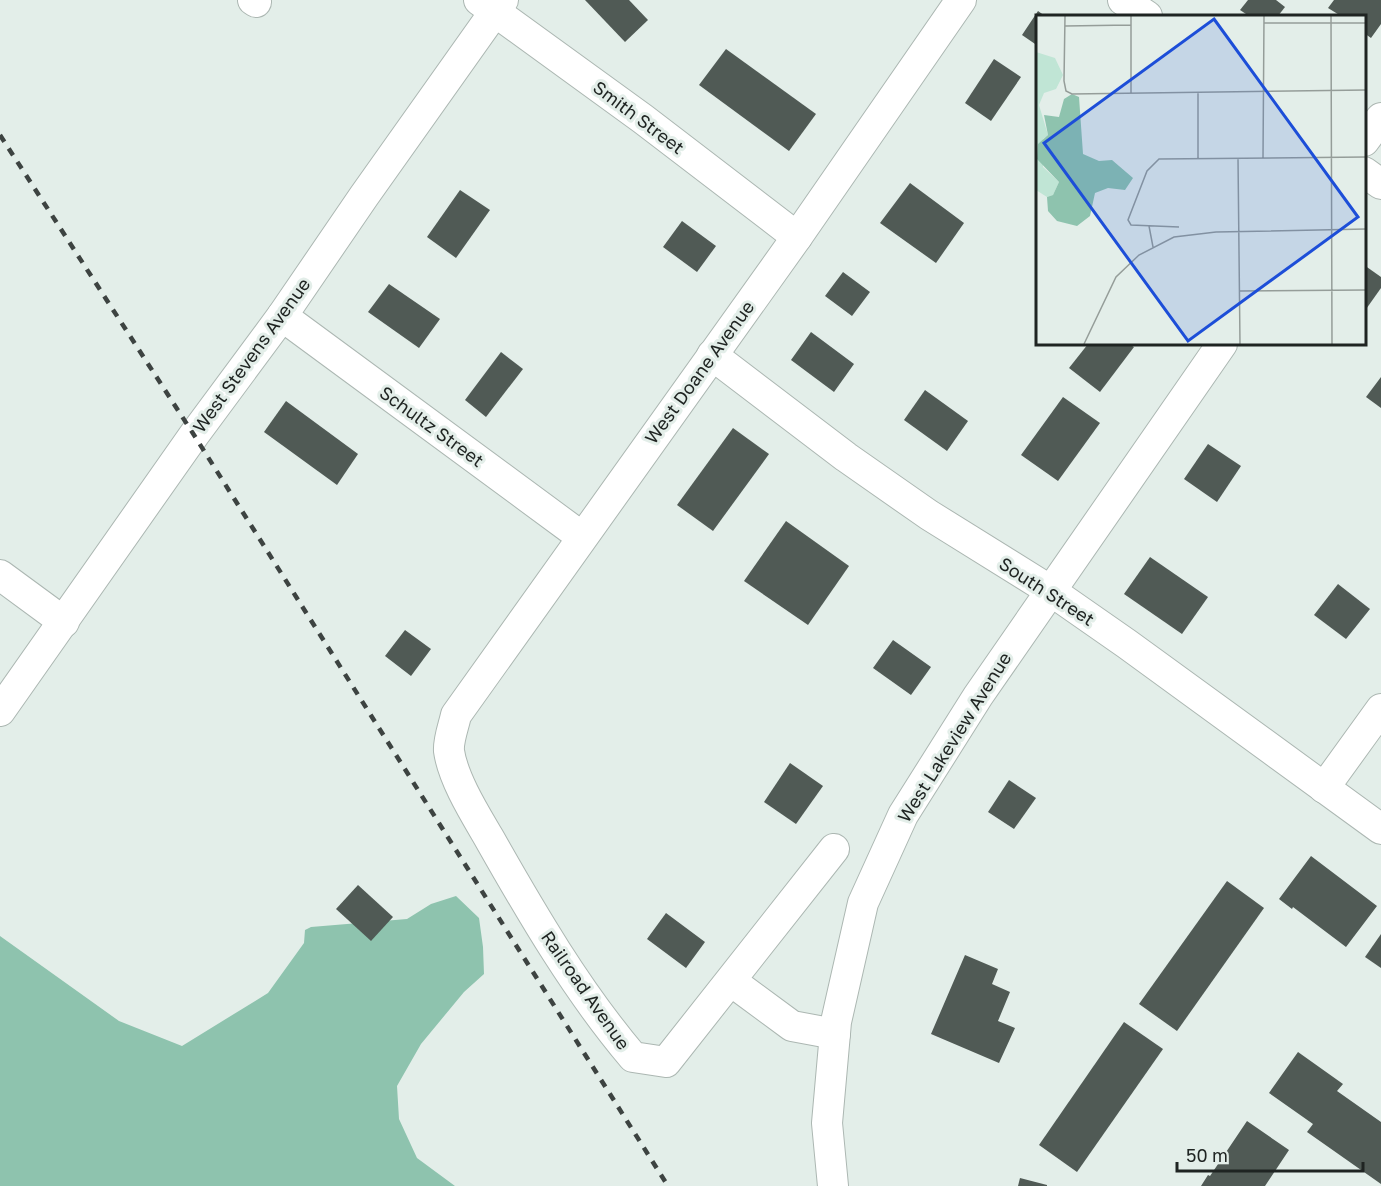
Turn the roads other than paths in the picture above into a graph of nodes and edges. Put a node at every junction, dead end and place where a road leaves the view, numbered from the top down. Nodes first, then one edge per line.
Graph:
1 (961, 0) edge
2 (1124, 0) edge
3 (493, 4) edge
4 (1146, 15) edge
5 (1381, 118) edge
6 (1366, 140) edge
7 (1366, 173) edge
8 (1381, 184) edge
9 (797, 237) junction
10 (282, 316) junction
11 (1221, 345) edge
12 (712, 355) junction
13 (582, 537) junction
14 (0, 575) edge
15 (1051, 591) junction
16 (64, 621) junction
17 (1381, 709) edge
18 (0, 711) edge
19 (449, 749) joint
20 (1324, 788) junction
21 (1381, 829) edge
22 (834, 849) dead end
23 (731, 981) junction
24 (835, 1034) junction
25 (833, 1186) edge

1 - 9 street, West Doane Avenue
2 - 4 street
3 - 9 street, Smith Street
3 - 10 street, West Stevens Avenue
5 - 6 street
7 - 8 street
9 - 12 street, West Doane Avenue
10 - 13 street, Schultz Street
10 - 16 street, West Stevens Avenue
11 - 15 street, West Lakeview Avenue
12 - 13 street, West Doane Avenue
12 - 15 street, South Street
13 - 19 street, West Doane Avenue
14 - 16 street
15 - 20 street, South Street
15 - 24 street, West Lakeview Avenue
16 - 18 street, West Stevens Avenue
17 - 20 street
19 - 23 street, Railroad Avenue
20 - 21 street, South Street
22 - 23 street, Railroad Avenue
23 - 24 street
24 - 25 street, West Lakeview Avenue

